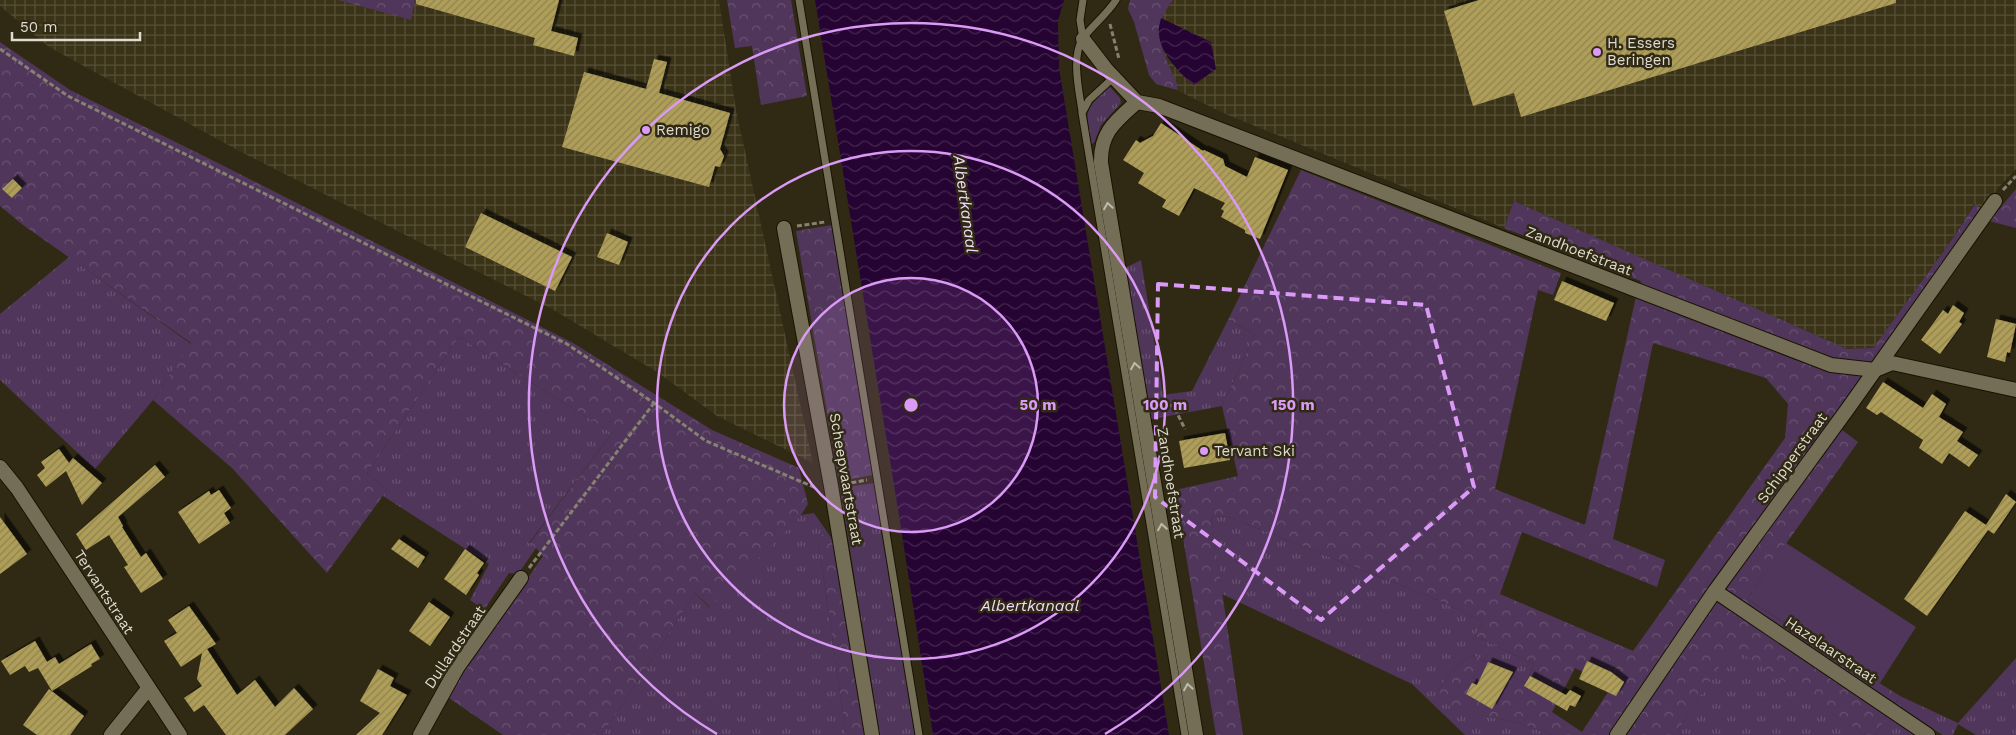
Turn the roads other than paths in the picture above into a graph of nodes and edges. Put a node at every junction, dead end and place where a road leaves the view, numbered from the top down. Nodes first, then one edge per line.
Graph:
1 (800, 0) edge
2 (1083, 0) edge
3 (1116, 0) edge
4 (1083, 39) junction
5 (1114, 77) junction
6 (1138, 102) junction
7 (1082, 113) junction
8 (1995, 201) dead end
9 (784, 228) road end
10 (1876, 370) junction
11 (2016, 390) edge
12 (0, 466) edge
13 (521, 578) road end
14 (1715, 591) junction
15 (148, 689) junction
16 (111, 735) edge
17 (180, 735) edge
18 (420, 735) edge
19 (872, 735) edge
20 (919, 735) edge
21 (1185, 735) edge
22 (1196, 735) edge
23 (1616, 735) edge
24 (1928, 735) edge

1 - 20 lane
2 - 4 lane
3 - 4 lane
4 - 5 street
4 - 7 lane
5 - 6 street
5 - 7 lane
6 - 10 street, Zandhoefstraat
22 -> 6 street, Zandhoefstraat
7 - 21 lane
8 - 10 street, Schipperstraat
9 - 19 street, Scheepvaartstraat
10 - 11 street, Zandhoefstraat
10 - 14 street, Schipperstraat
12 - 15 street, Tervantstraat
13 - 18 street, Dullardstraat
14 - 23 street, Schipperstraat
14 - 24 street, Hazelaarstraat
15 - 16 street
15 - 17 street, Tervantstraat

